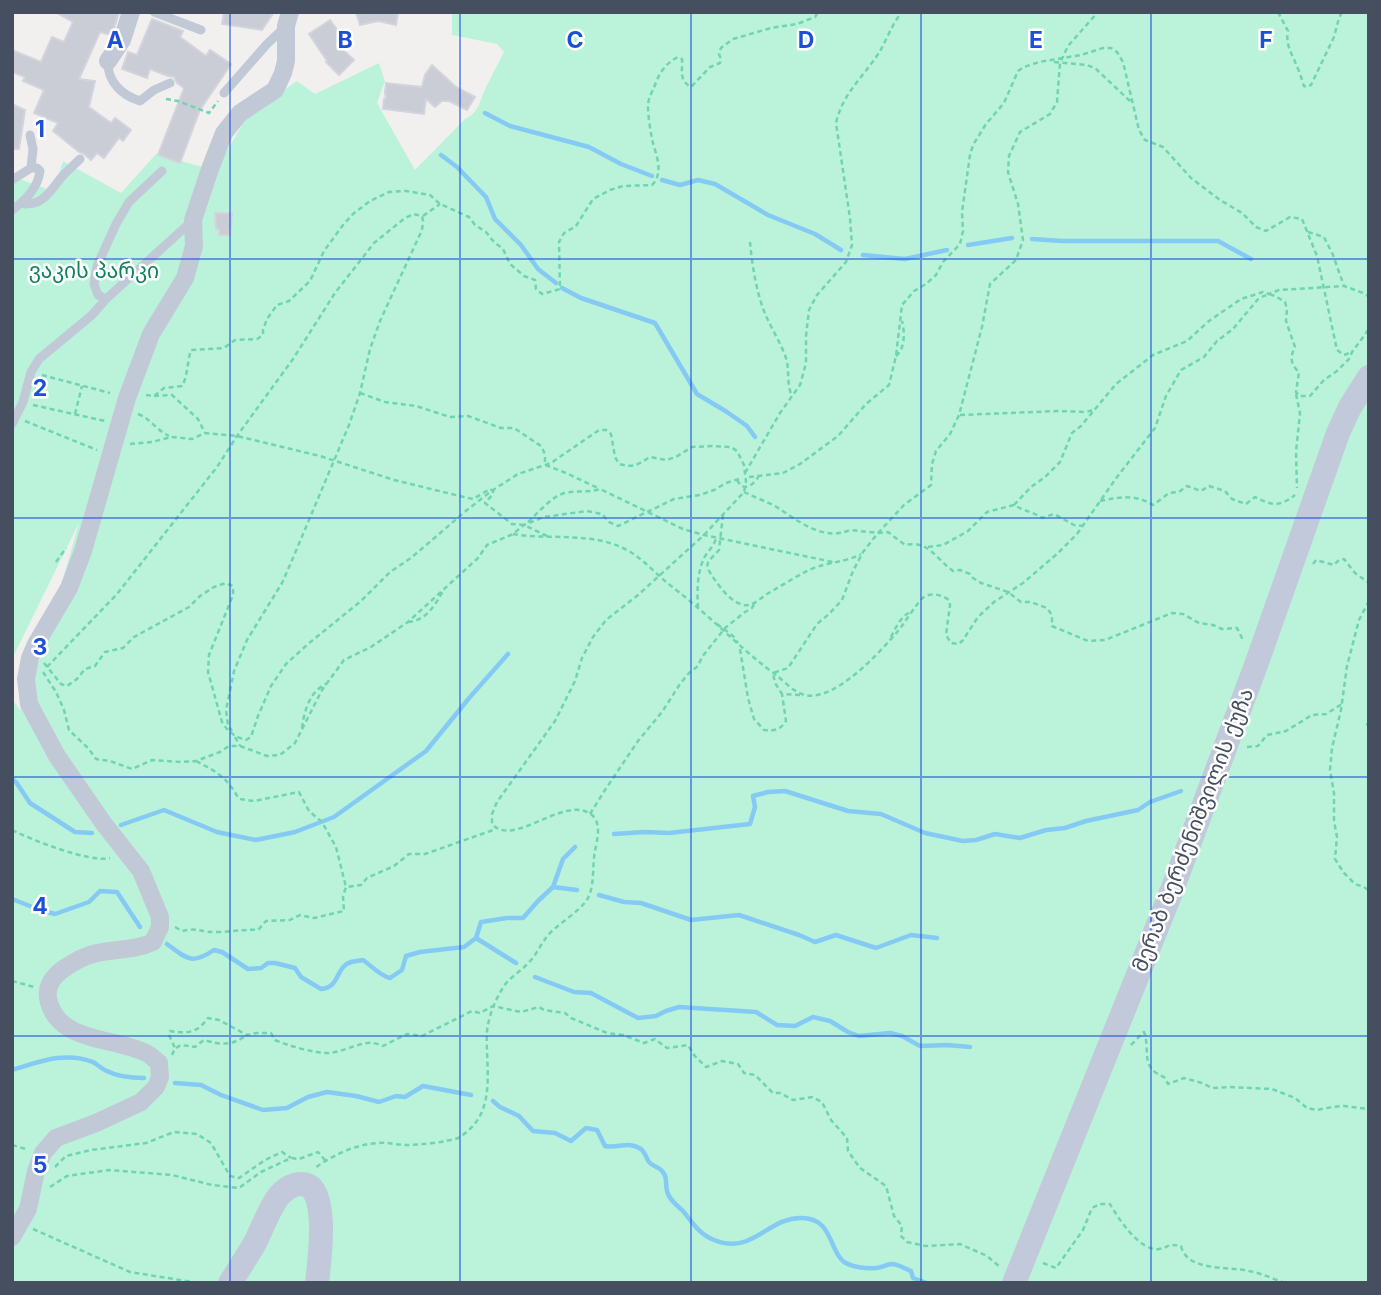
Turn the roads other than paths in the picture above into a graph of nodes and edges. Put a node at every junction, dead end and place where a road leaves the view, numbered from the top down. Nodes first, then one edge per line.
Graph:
1 (131, 12) edge
2 (154, 12) edge
3 (288, 19) edge
4 (201, 30) dead end
5 (108, 61) joint
6 (170, 83) dead end
7 (224, 93) dead end
8 (30, 135) dead end
9 (80, 159) dead end
10 (31, 168) junction
11 (162, 171) dead end
12 (12, 180) edge
13 (24, 201) junction
14 (12, 210) edge
15 (193, 220) junction
16 (106, 299) junction
17 (1369, 377) edge
18 (12, 424) edge
19 (16, 1230) edge
20 (230, 1283) edge
21 (317, 1283) edge
22 (1014, 1283) edge

1 - 5 street
2 - 4 lane
3 - 7 lane
3 - 15 street
5 - 6 lane
8 - 10 lane
9 - 13 lane
10 - 12 lane
10 - 13 lane
11 - 16 lane
13 - 14 lane
15 - 16 lane
15 - 19 street
16 - 18 lane
17 - 22 street, მერაბ ბერძენიშვილის ქუჩა
20 - 21 street

